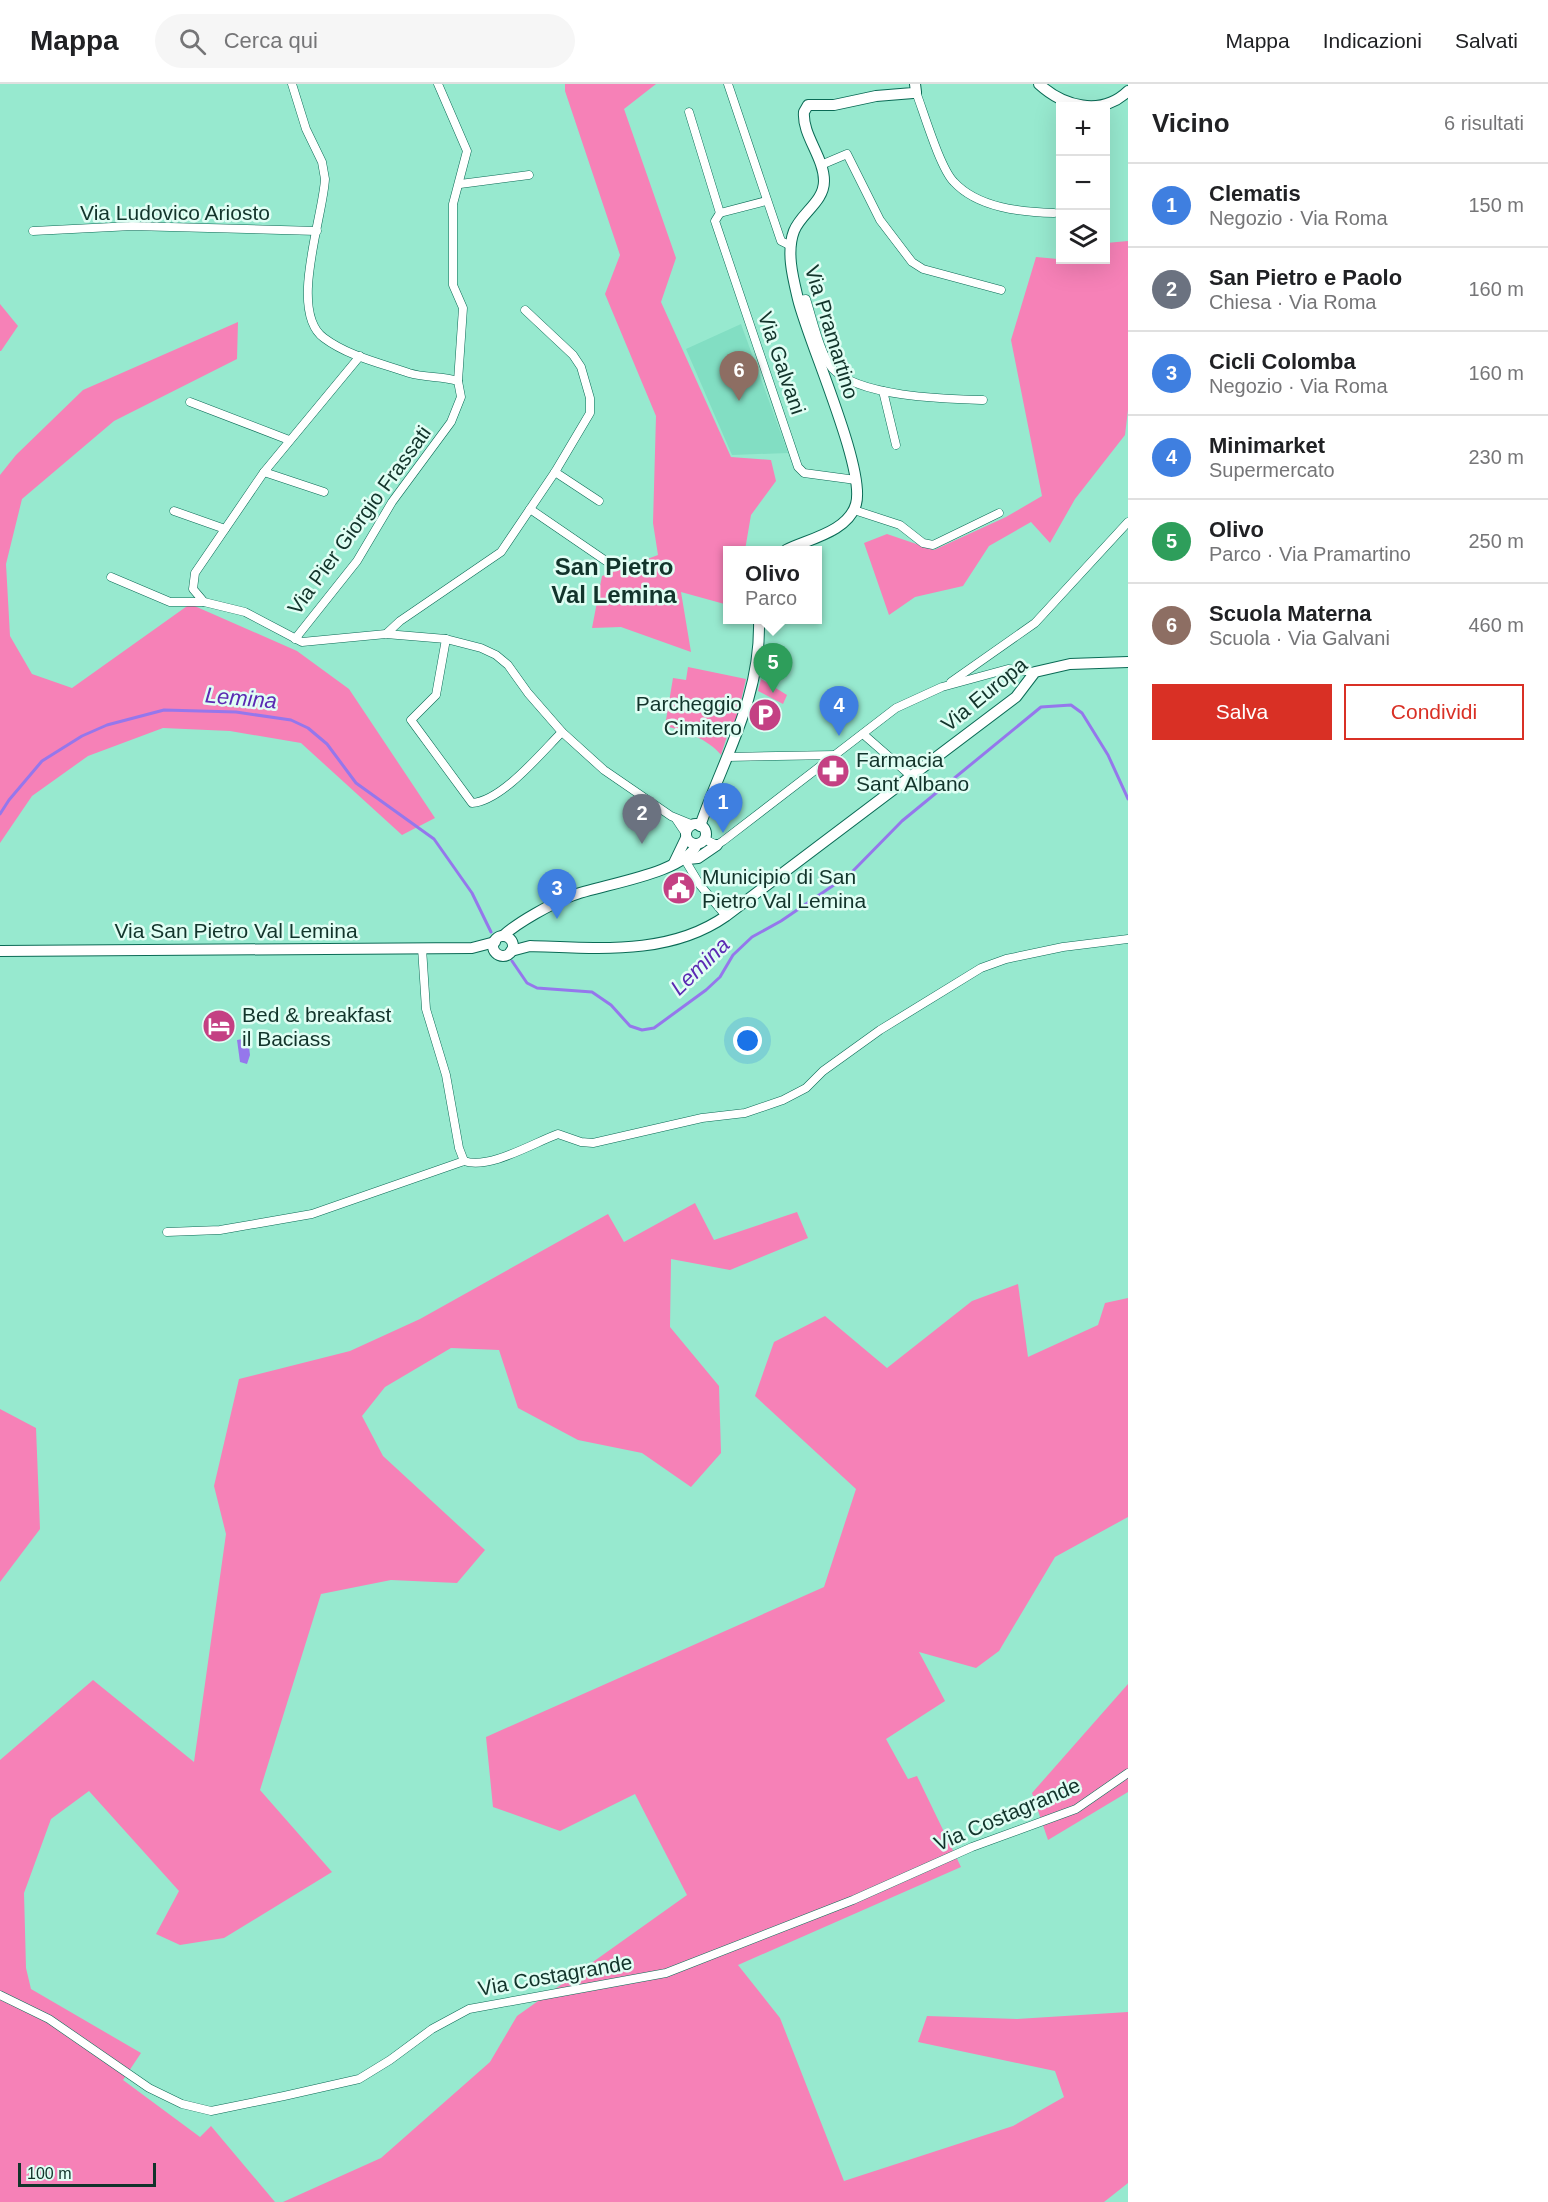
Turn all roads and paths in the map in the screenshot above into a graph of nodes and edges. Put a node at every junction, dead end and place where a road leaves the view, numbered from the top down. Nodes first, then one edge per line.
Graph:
1 (292, 84) edge
2 (438, 84) edge
3 (728, 84) edge
4 (1039, 84) edge
5 (915, 88) edge
6 (1128, 91) edge
7 (689, 112) dead end
8 (821, 165) junction
9 (530, 175) dead end
10 (460, 184) junction
11 (766, 201) junction
12 (720, 213) junction
13 (1054, 213) dead end
14 (33, 231) dead end
15 (317, 231) junction
16 (791, 246) junction
17 (1001, 290) dead end
18 (798, 300) junction
19 (525, 309) dead end
20 (360, 356) junction
21 (458, 381) junction
22 (884, 391) junction
23 (983, 399) dead end
24 (190, 402) dead end
25 (289, 440) junction
26 (896, 445) dead end
27 (264, 472) junction
28 (555, 472) junction
29 (856, 480) junction
30 (324, 492) dead end
31 (599, 501) dead end
32 (530, 509) junction
33 (854, 510) junction
34 (174, 511) dead end
35 (999, 513) dead end
36 (1128, 522) edge
37 (225, 529) junction
38 (795, 546) edge
39 (606, 561) dead end
40 (111, 577) dead end
41 (204, 602) junction
42 (759, 624) edge
43 (386, 634) junction
44 (295, 639) junction
45 (446, 639) junction
46 (1128, 662) edge
47 (1035, 672) junction
48 (942, 687) junction
49 (562, 732) junction
50 (863, 734) junction
51 (837, 754) junction
52 (727, 757) junction
53 (911, 776) junction
54 (691, 831) junction
55 (701, 842) junction
56 (720, 843) junction
57 (680, 862) junction
58 (726, 916) junction
59 (1128, 939) edge
60 (506, 941) junction
61 (422, 948) junction
62 (472, 948) junction
63 (0, 951) edge
64 (464, 1161) junction
65 (167, 1232) dead end
66 (1128, 1773) edge
67 (0, 1995) edge

1 - 15 street
2 - 10 street, Via Pier Giorgio Frassati
3 - 11 street
4 - 6 street
5 - 8 street, Via Pramartino
5 - 13 street
7 - 12 street
8 - 16 street, Via Pramartino
8 - 17 street
9 - 10 street
10 - 21 street, Via Pier Giorgio Frassati
11 - 12 street
11 - 16 street
12 - 29 street, Via Galvani
14 - 15 street, Via Ludovico Ariosto
15 - 20 street
16 - 18 street, Via Pramartino
18 - 22 street
18 - 29 street, Via Pramartino
19 - 28 street
20 - 21 street
20 - 25 street
21 - 44 street, Via Pier Giorgio Frassati
22 - 23 street
22 - 26 street
24 - 25 street
25 - 27 street
27 - 30 street
27 - 37 street
28 - 31 street
28 - 32 street
29 - 33 street, Via Pramartino
32 - 39 street
32 - 43 street
33 - 35 street
33 - 38 street
34 - 37 street
36 - 48 street
37 - 41 street
40 - 41 street
41 - 44 street
42 - 52 street
43 - 44 street, Via Pier Giorgio Frassati
43 - 45 street, Via Pier Giorgio Frassati
45 - 49 street, Via Pier Giorgio Frassati
45 - 49 street
46 - 47 street, Via Europa
47 - 48 street
47 - 53 street, Via Europa
48 - 50 street
49 - 54 street, Via Pier Giorgio Frassati
50 - 51 street
50 - 53 street
51 - 52 street
51 - 56 street
52 - 54 street
53 - 58 street, Via Europa
54 - 55 street
54 - 55 street
54 - 57 street
55 - 56 street
55 - 57 street
56 - 57 street
57 - 58 street
57 - 60 street
58 - 60 street, Via Europa
59 - 64 street
60 - 62 street, Via San Pietro Val Lemina
60 - 62 street, Via San Pietro Val Lemina
61 - 62 street, Via San Pietro Val Lemina
61 - 63 street, Via San Pietro Val Lemina
61 - 64 street
64 - 65 street
66 - 67 street, Via Costagrande

